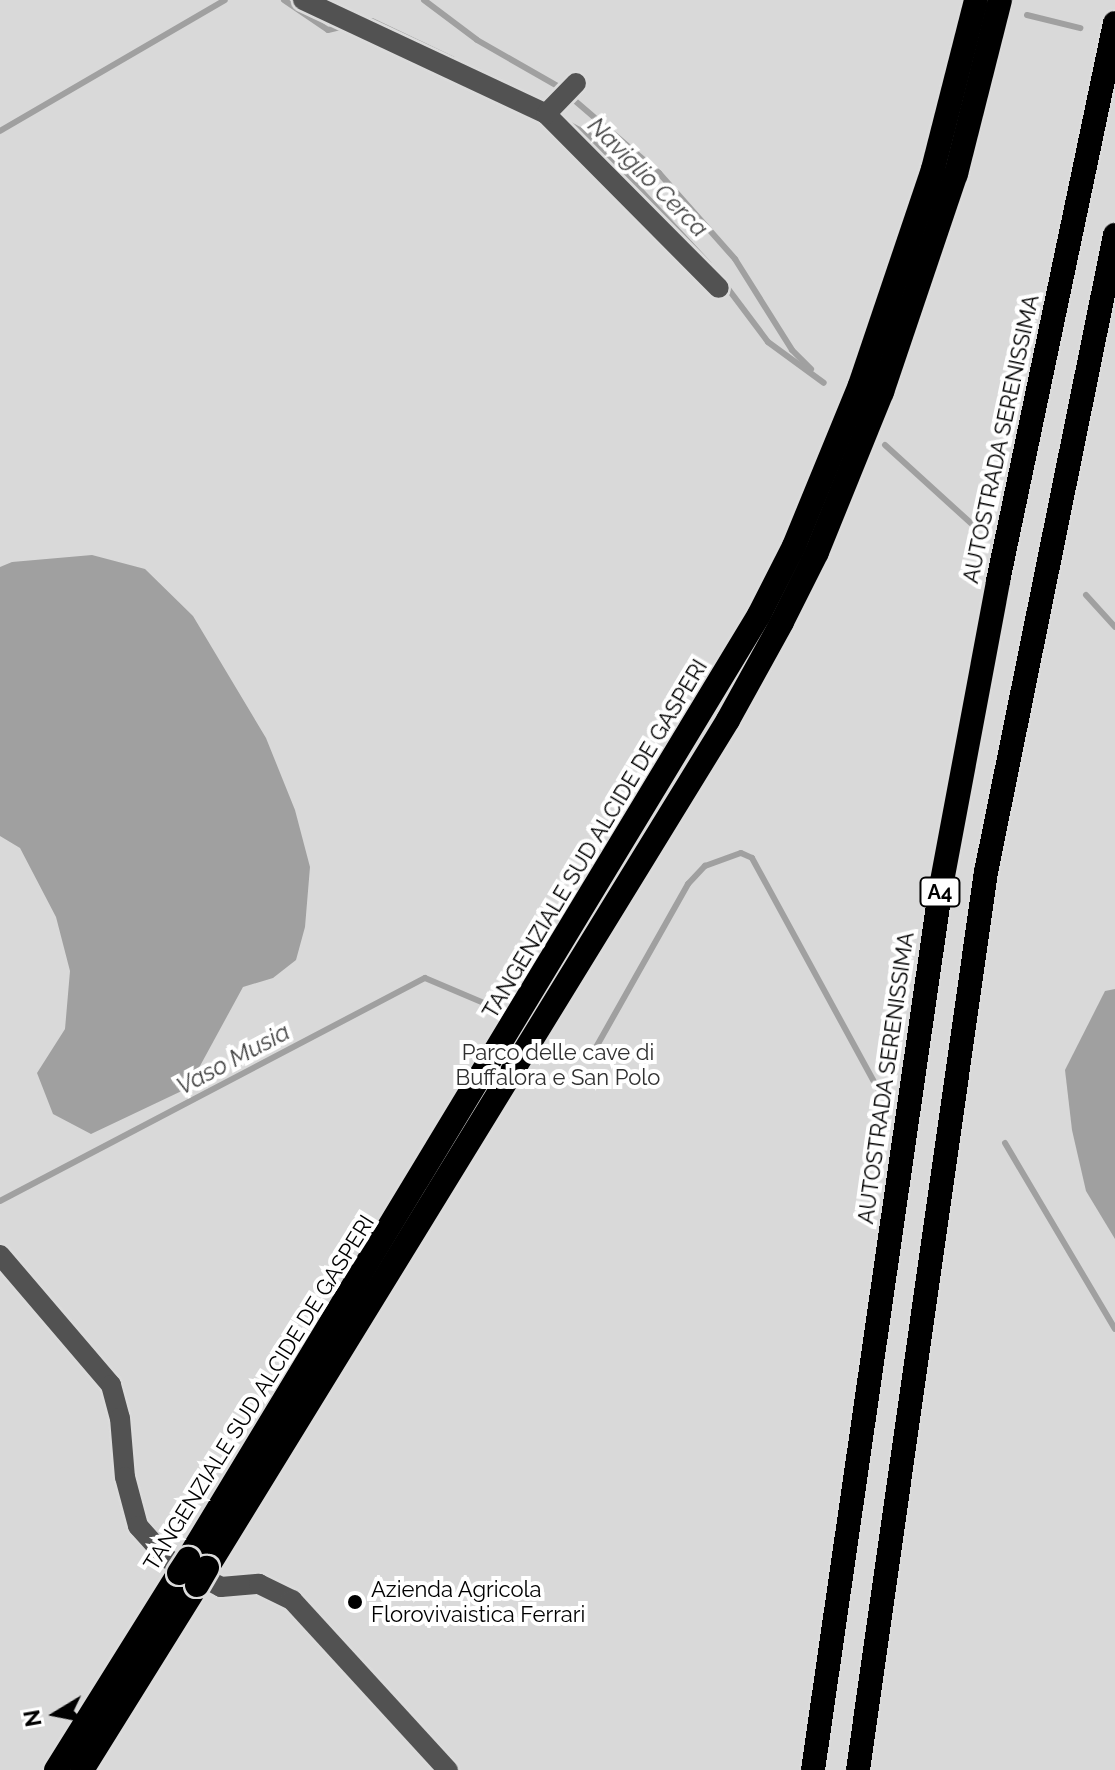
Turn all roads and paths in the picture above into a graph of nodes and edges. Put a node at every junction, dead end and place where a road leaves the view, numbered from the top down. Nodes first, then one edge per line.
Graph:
1 (303, 0) edge
2 (976, 0) edge
3 (1000, 0) edge
4 (1115, 23) edge
5 (576, 83) dead end
6 (546, 114) junction
7 (1115, 235) edge
8 (719, 288) dead end
9 (0, 1255) edge
10 (193, 1571) junction
11 (56, 1770) edge
12 (82, 1770) edge
13 (448, 1770) edge
14 (813, 1770) edge
15 (858, 1770) edge

1 - 6 street
2 - 10 highway, TANGENZIALE SUD ALCIDE DE GASPERI
3 - 10 highway, TANGENZIALE SUD ALCIDE DE GASPERI
4 - 14 highway, AUTOSTRADA SERENISSIMA / A4
5 - 6 street
6 - 8 street
7 - 15 highway, A4
9 - 13 street
10 - 11 highway, TANGENZIALE SUD ALCIDE DE GASPERI
10 - 12 highway, TANGENZIALE SUD ALCIDE DE GASPERI

